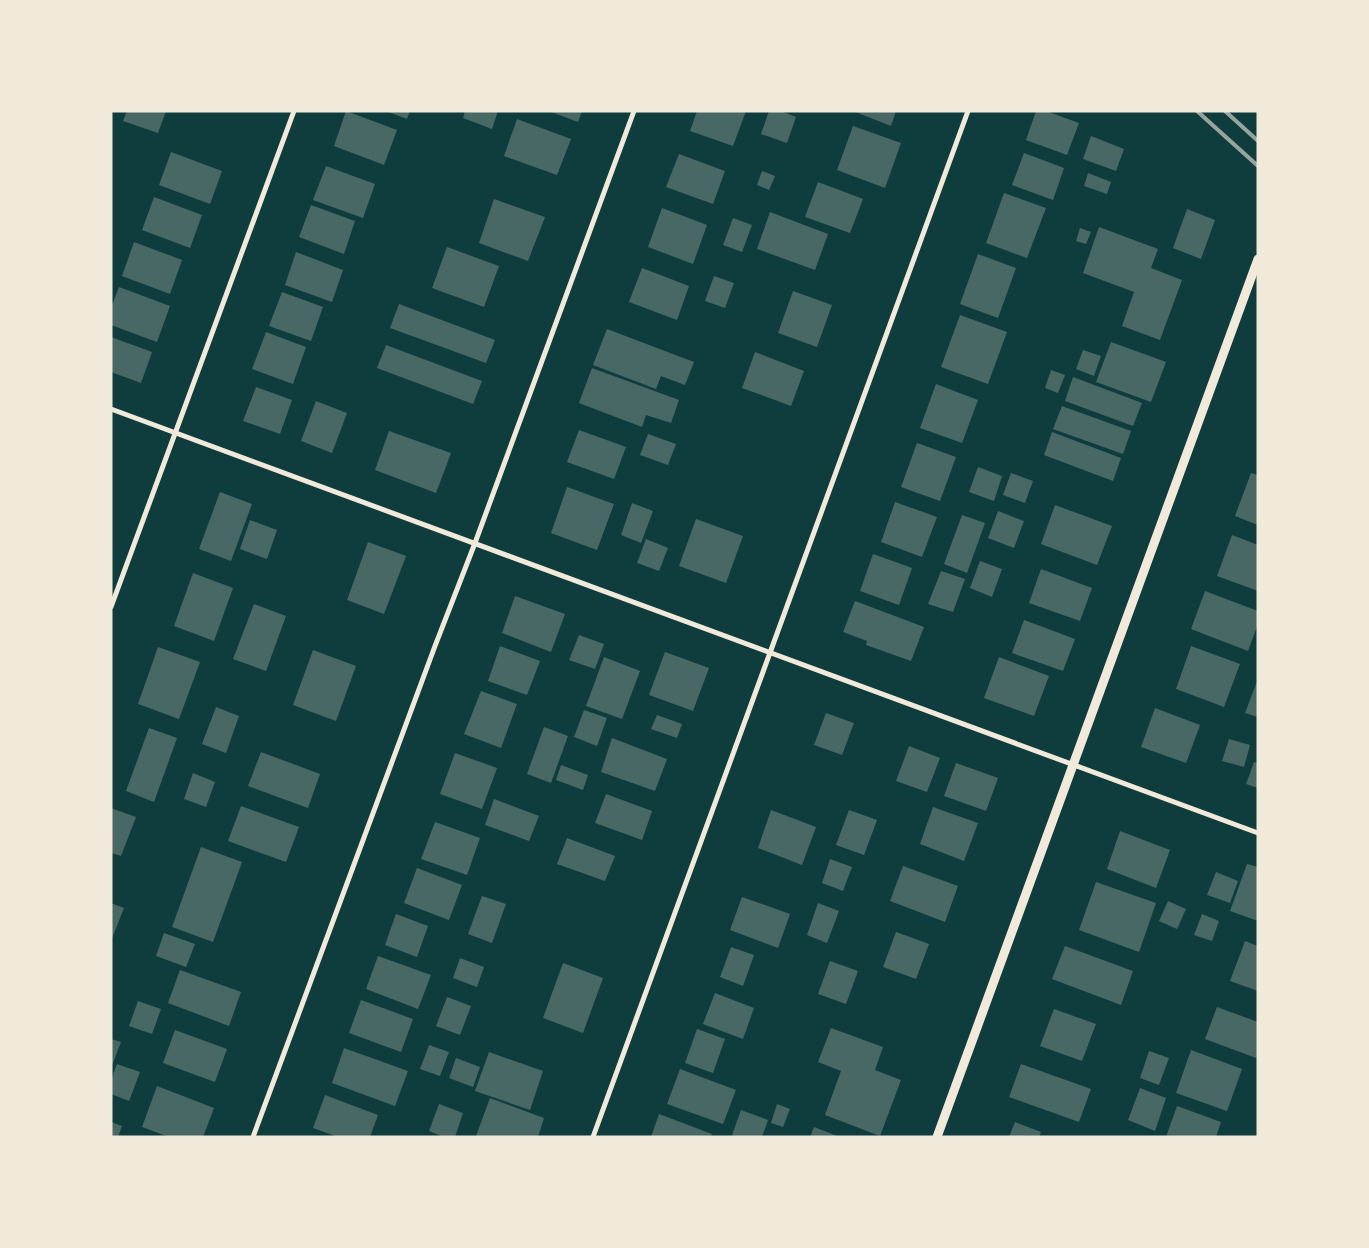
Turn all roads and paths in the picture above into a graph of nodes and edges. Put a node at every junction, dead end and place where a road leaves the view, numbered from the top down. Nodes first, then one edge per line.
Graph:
1 (294, 111) edge
2 (634, 111) edge
3 (968, 111) edge
4 (1258, 259) edge
5 (111, 409) edge
6 (175, 433) junction
7 (475, 543) junction
8 (111, 607) edge
9 (770, 652) junction
10 (1073, 764) junction
11 (1258, 832) edge
12 (253, 1137) edge
13 (593, 1137) edge
14 (937, 1137) edge

1 - 6 street
2 - 7 street
3 - 9 street
4 - 10 street
5 - 6 street
6 - 7 street
6 - 8 street
7 - 9 street
7 - 12 street
9 - 10 street
9 - 13 street
10 - 11 street
10 - 14 street

